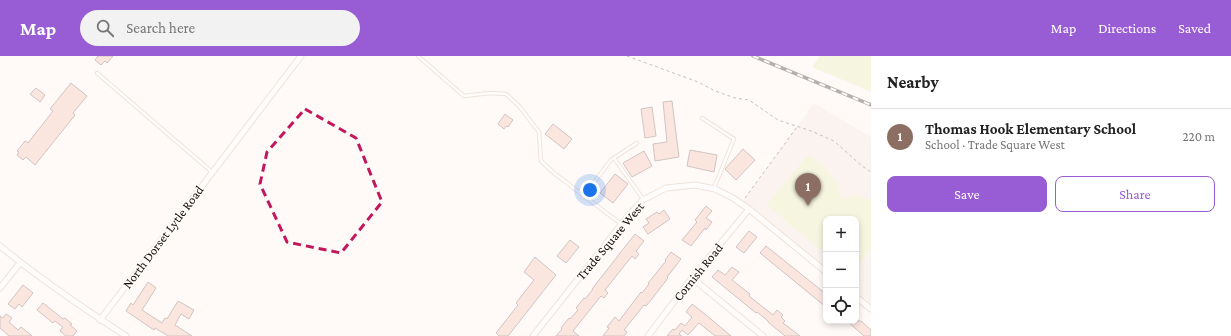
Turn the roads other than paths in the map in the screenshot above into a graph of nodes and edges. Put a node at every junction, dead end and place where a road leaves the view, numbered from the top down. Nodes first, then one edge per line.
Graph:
1 (301, 56) edge
2 (418, 56) edge
3 (97, 73) dead end
4 (702, 118) dead end
5 (637, 143) dead end
6 (614, 158) junction
7 (212, 173) junction
8 (592, 184) dead end
9 (714, 189) junction
10 (643, 200) junction
11 (749, 209) junction
12 (621, 224) junction
13 (0, 246) edge
14 (20, 263) junction
15 (823, 270) edge
16 (692, 278) junction
17 (0, 288) edge
18 (859, 299) edge
19 (871, 309) edge
20 (100, 320) junction
21 (126, 336) edge
22 (532, 336) edge
23 (648, 336) edge
24 (762, 336) edge

1 - 7 street, North Dorset Lytle Road
2 - 12 lane
3 - 7 lane
4 - 9 lane
5 - 6 lane
6 - 8 lane
6 - 10 lane
7 - 20 street, North Dorset Lytle Road
9 - 10 street, Trade Square West
9 - 11 street, Trade Square West
10 - 12 street, Trade Square West
11 - 15 street, Trade Square West
11 - 16 street, Cornish Road
12 - 22 street, Trade Square West
13 - 14 street
14 - 17 street
14 - 20 street
16 - 23 street, Cornish Road
16 - 24 street
18 - 19 street
20 - 21 street

